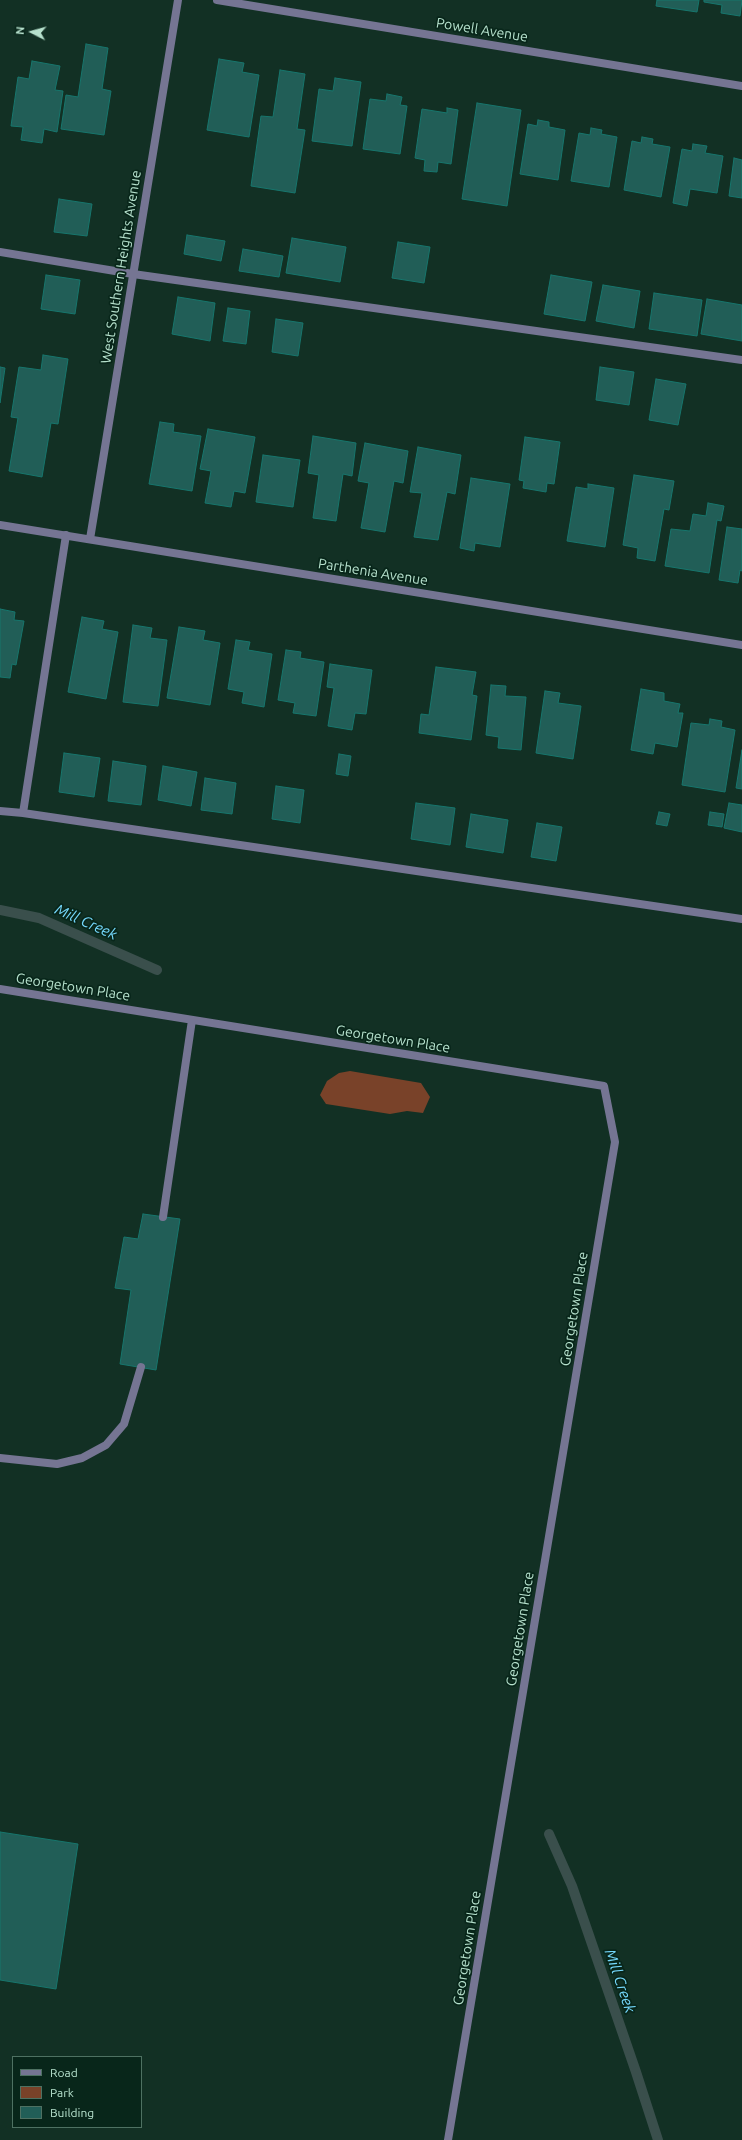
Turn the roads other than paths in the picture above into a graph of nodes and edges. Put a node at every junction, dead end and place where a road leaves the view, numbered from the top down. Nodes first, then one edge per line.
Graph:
1 (178, 0) edge
2 (217, 0) edge
3 (742, 86) edge
4 (0, 252) edge
5 (133, 274) junction
6 (742, 360) edge
7 (0, 525) edge
8 (66, 535) junction
9 (90, 539) junction
10 (742, 645) edge
11 (0, 811) edge
12 (23, 814) junction
13 (742, 919) edge
14 (0, 989) edge
15 (192, 1020) junction
16 (163, 1217) dead end
17 (141, 1367) dead end
18 (0, 1458) edge
19 (448, 2140) edge

1 - 5 street, West Southern Heights Avenue
2 - 3 street, Powell Avenue
4 - 5 street
5 - 6 street
5 - 9 street, West Southern Heights Avenue
7 - 8 street, Parthenia Avenue
8 - 9 street, Parthenia Avenue
8 - 12 street
9 - 10 street, Parthenia Avenue
11 - 12 street
12 - 13 street
14 - 15 street, Georgetown Place
15 - 16 street
15 - 19 street, Georgetown Place
17 - 18 street

